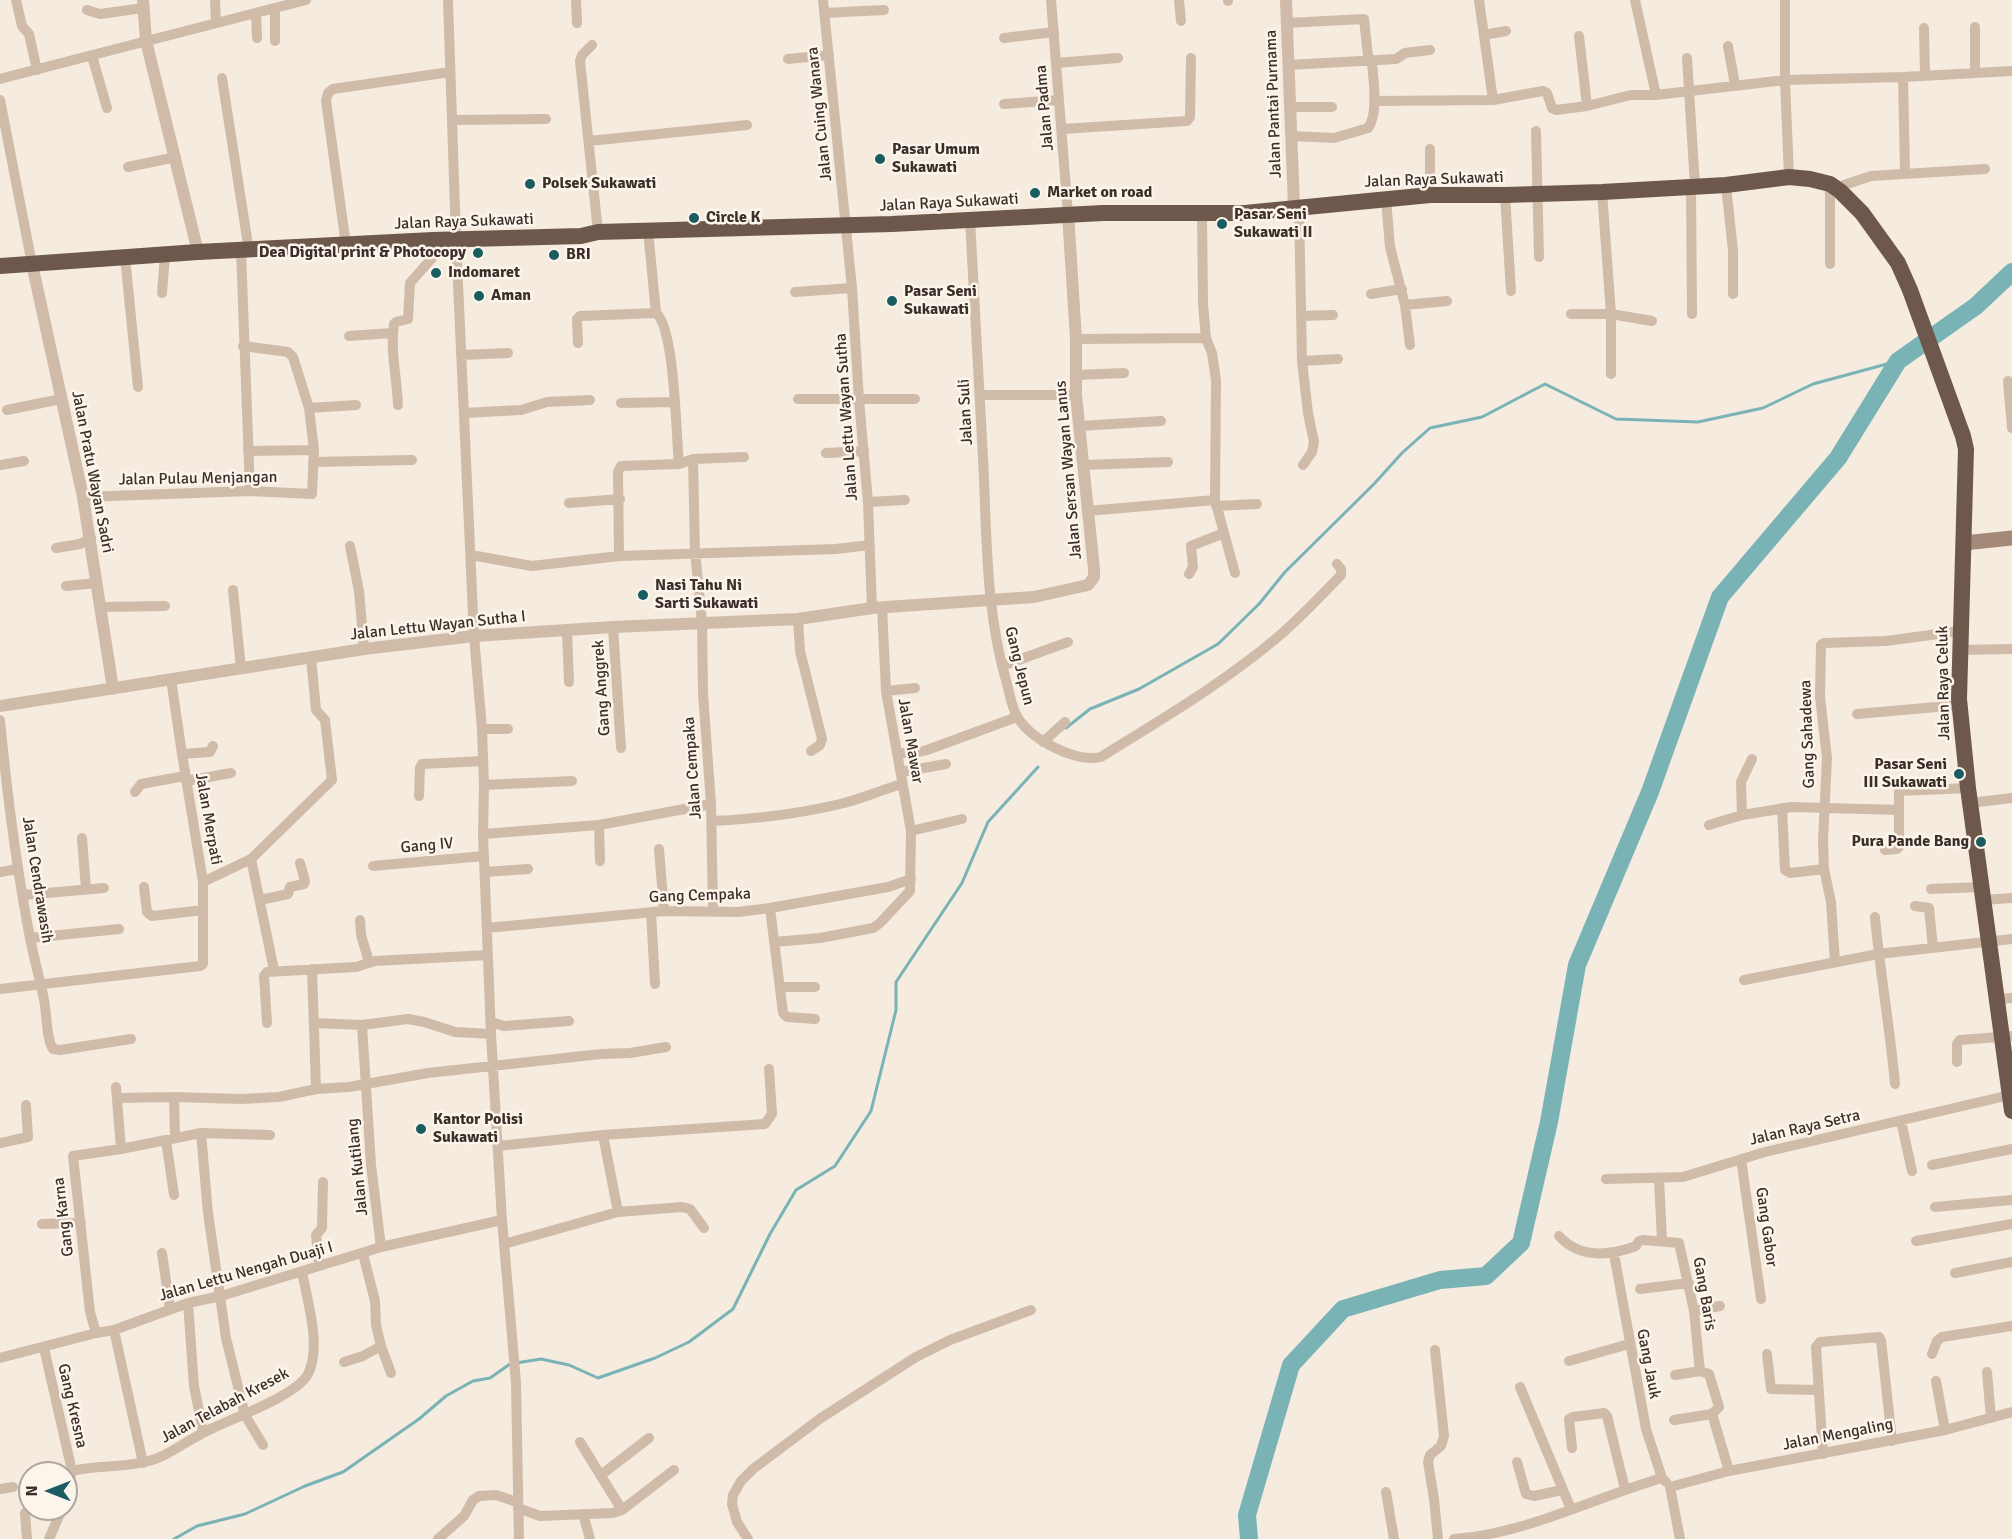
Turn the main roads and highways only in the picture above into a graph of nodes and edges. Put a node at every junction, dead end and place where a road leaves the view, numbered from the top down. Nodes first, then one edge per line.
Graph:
1 (0, 266) edge
2 (1949, 398) joint
3 (2012, 538) edge
4 (1964, 543) junction
5 (2005, 998) edge
6 (2007, 1036) edge
7 (2011, 1103) edge

1 - 2 highway, Jalan Raya Sukawati
2 - 4 highway, Jalan Raya Celuk
3 - 4 main road
4 - 5 highway, Jalan Raya Celuk
5 - 6 highway, Jalan Raya Celuk
6 - 7 highway, Jalan Raya Celuk

